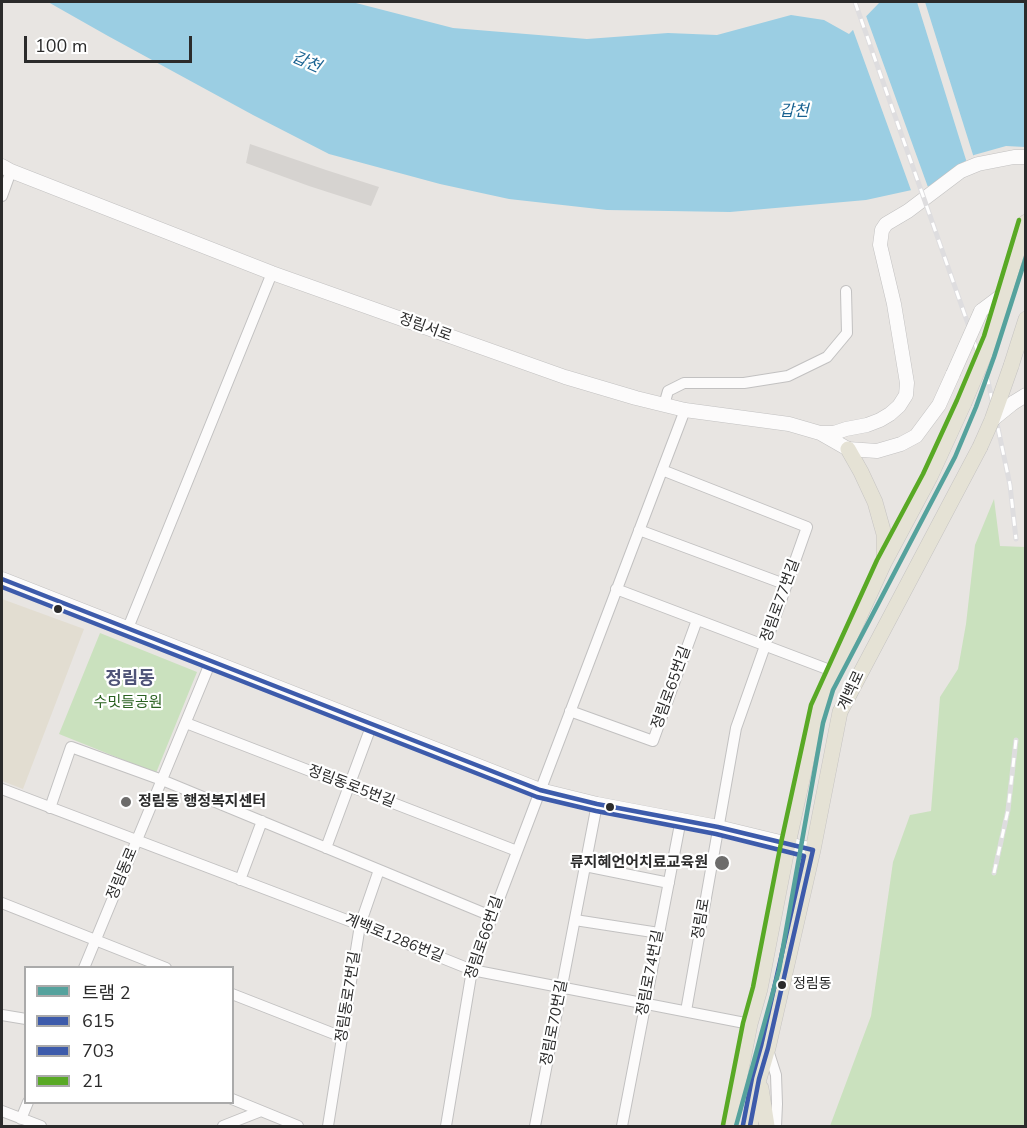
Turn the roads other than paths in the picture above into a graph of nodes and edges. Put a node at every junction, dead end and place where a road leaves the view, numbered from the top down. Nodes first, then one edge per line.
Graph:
1 (1026, 157) edge
2 (6, 169) edge
3 (2, 196) edge
4 (1026, 222) edge
5 (272, 273) junction
6 (846, 291) dead end
7 (1005, 293) junction
8 (1026, 319) edge
9 (1026, 395) edge
10 (664, 405) junction
11 (685, 410) junction
12 (992, 420) junction
13 (820, 433) junction
14 (848, 449) junction
15 (662, 470) junction
16 (639, 530) junction
17 (884, 563) junction
18 (2, 579) edge
19 (787, 585) junction
20 (616, 589) junction
21 (697, 620) junction
22 (128, 628) junction
23 (765, 646) junction
24 (211, 661) junction
25 (835, 672) junction
26 (570, 711) junction
27 (186, 723) junction
28 (372, 724) junction
29 (162, 780) junction
30 (349, 786) junction
31 (2, 789) edge
32 (540, 790) junction
33 (597, 804) junction
34 (50, 808) junction
35 (681, 819) junction
36 (262, 821) junction
37 (718, 827) junction
38 (137, 840) junction
39 (788, 844) junction
40 (326, 848) junction
41 (517, 850) junction
42 (813, 850) junction
43 (585, 866) junction
44 (379, 870) junction
45 (240, 880) junction
46 (669, 883) junction
47 (2, 903) edge
48 (491, 916) junction
49 (574, 920) junction
50 (360, 925) junction
51 (659, 933) junction
52 (96, 939) junction
53 (85, 966) edge
54 (161, 966) edge
55 (472, 970) junction
56 (561, 987) junction
57 (234, 995) edge
58 (645, 1003) junction
59 (686, 1011) junction
60 (2, 1015) edge
61 (24, 1019) edge
62 (750, 1023) junction
63 (342, 1037) junction
64 (768, 1048) junction
65 (759, 1079) junction
66 (234, 1100) edge
67 (27, 1104) edge
68 (2, 1111) edge
69 (261, 1111) junction
70 (21, 1119) junction
71 (41, 1126) edge
72 (224, 1126) edge
73 (298, 1126) edge
74 (328, 1126) edge
75 (446, 1126) edge
76 (535, 1126) edge
77 (622, 1126) edge
78 (730, 1126) edge
79 (750, 1126) edge
80 (767, 1126) edge
81 (776, 1126) edge

1 - 13 main road
2 - 3 street, 정림서로
2 - 5 main road, 정림서로
4 - 7 main road
5 - 10 main road, 정림서로
5 - 22 street
6 - 10 street
7 - 14 main road, bridge
7 - 17 main road, 계백로, bridge
8 - 12 main road, 계백로, bridge
9 - 12 main road, bridge
10 - 11 main road, 정림서로
11 - 13 main road, 정림서로
11 - 15 street
12 - 42 main road, 계백로, bridge
13 - 14 main road, 정림서로
14 - 17 main road
15 - 16 street
15 - 19 street, 정림로77번길
16 - 19 street
16 - 20 street
17 - 25 main road, 계백로
18 - 22 main road
19 - 23 street, 정림로77번길
20 - 21 street, 계백로
20 - 26 street
21 - 23 street, 계백로
21 - 26 street, 정림로65번길
22 - 24 main road
23 - 25 street, 계백로
23 - 37 street, 정림로77번길
24 - 27 street, 정림동로
24 - 28 main road
25 - 39 main road, 계백로
26 - 32 street
27 - 29 street, 정림동로
27 - 30 street, 정림동로5번길
28 - 30 street
28 - 32 main road
29 - 34 street
29 - 36 street
29 - 38 street, 정림동로
30 - 40 street
30 - 41 street, 정림동로5번길
31 - 34 street, 계백로1286번길
32 - 33 main road
32 - 41 street, 정림로66번길
33 - 35 main road
33 - 43 street, 정림로70번길
34 - 38 street, 계백로1286번길
35 - 37 main road
35 - 46 street, 정림로74번길
36 - 40 street
36 - 45 street
37 - 39 main road
37 - 59 street, 정림로
38 - 45 street, 계백로1286번길
38 - 52 street, 정림동로
39 - 42 main road
39 - 62 main road, 계백로
40 - 44 street
41 - 48 street, 정림로66번길
42 - 64 main road, 계백로
43 - 46 street
43 - 49 street, 정림로70번길
44 - 48 street
44 - 50 street, 정림동로7번길
45 - 50 street, 계백로1286번길
46 - 51 street, 정림로74번길
47 - 52 street
48 - 55 street, 정림로66번길
49 - 51 street
49 - 56 street, 정림로70번길
50 - 55 street, 계백로1286번길
50 - 63 street, 정림동로7번길
51 - 58 street, 정림로74번길
52 - 53 street, 정림동로
52 - 54 street
55 - 56 street, 계백로1286번길
55 - 75 street, 정림로66번길
56 - 58 street, 계백로1286번길
56 - 76 street, 정림로70번길
57 - 63 street
58 - 59 street, 계백로1286번길
58 - 77 street, 정림로74번길
59 - 62 street, 계백로1286번길
60 - 61 street
62 - 78 main road, 계백로
63 - 74 street, 정림동로7번길
64 - 65 main road, 계백로
64 - 81 street
65 - 79 main road, 계백로
65 - 80 main road
66 - 69 street
67 - 70 street
68 - 70 street
69 - 72 street
69 - 73 street
70 - 71 street

